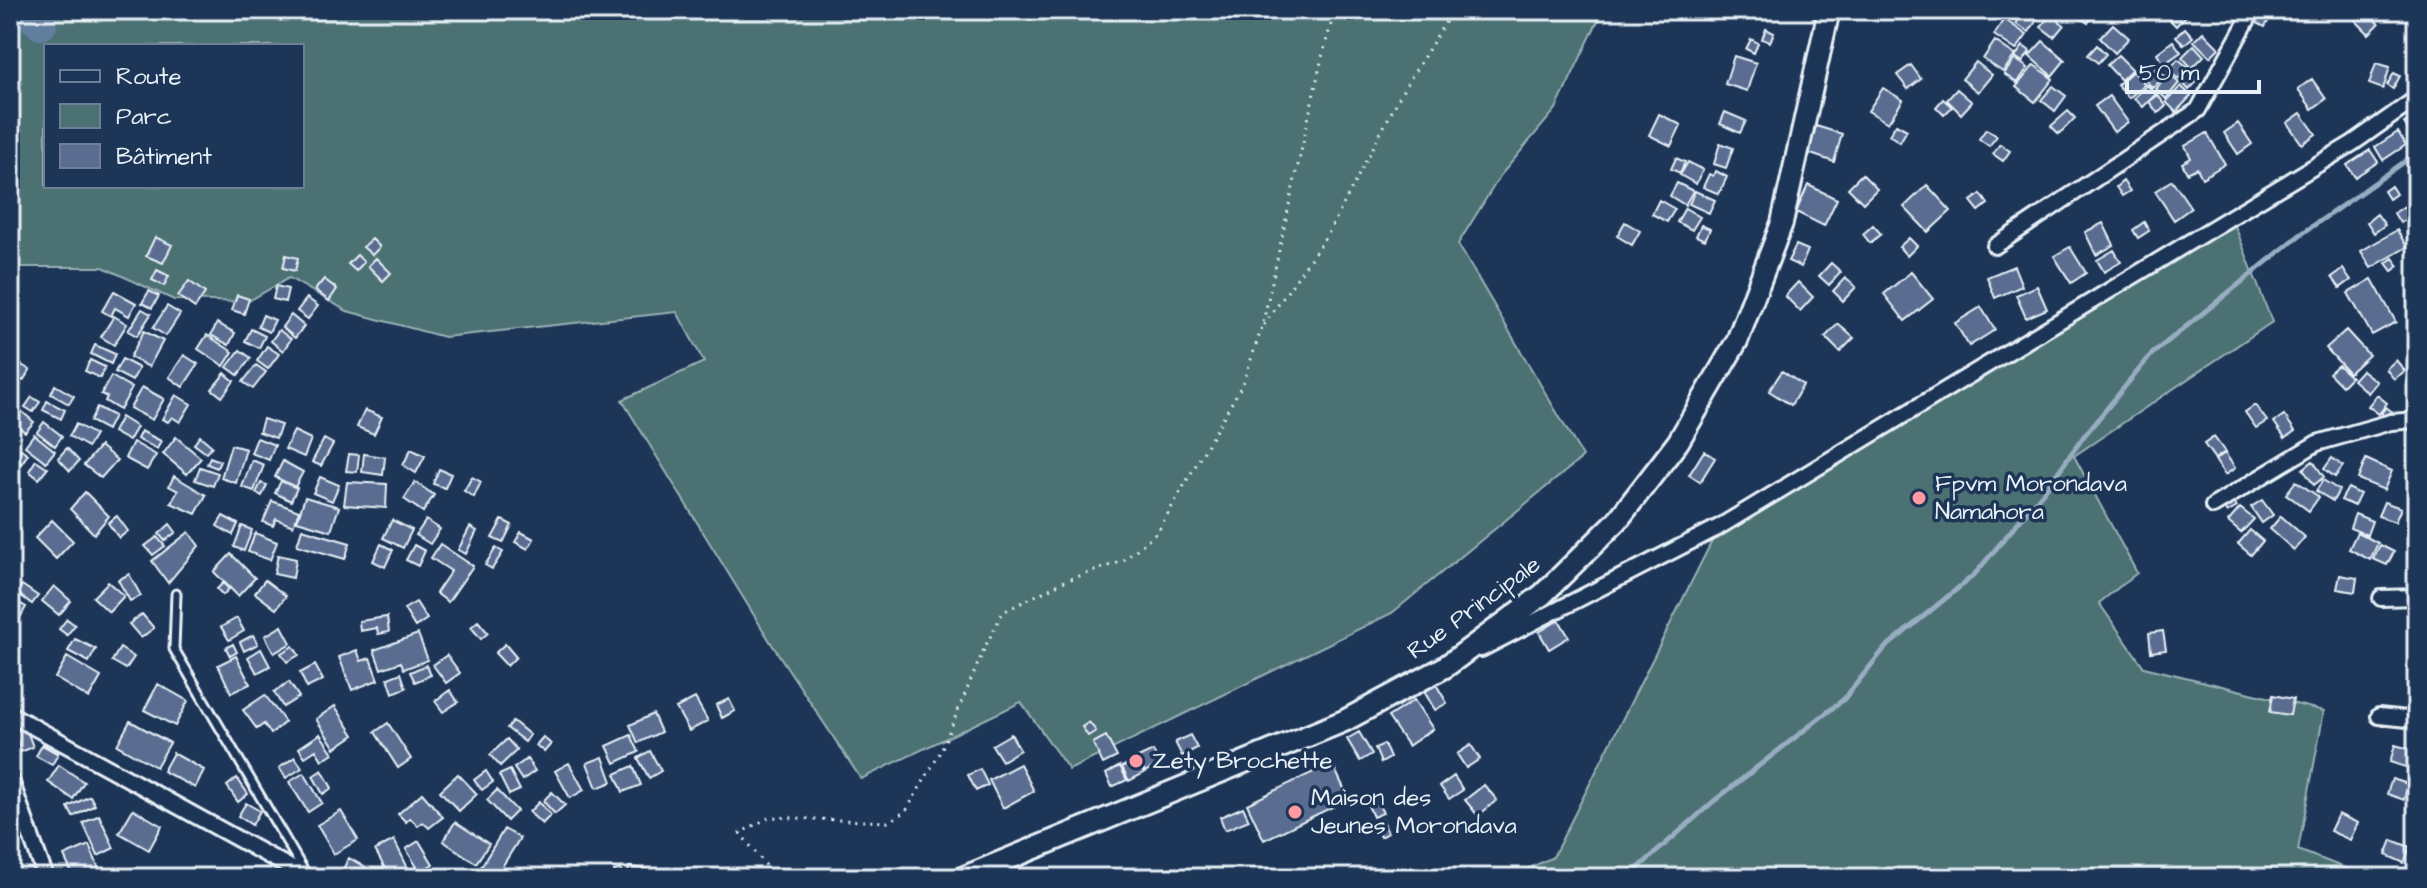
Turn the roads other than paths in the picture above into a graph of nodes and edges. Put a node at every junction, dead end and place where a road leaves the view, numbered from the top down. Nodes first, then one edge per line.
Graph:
1 (1829, 10) edge
2 (2253, 10) edge
3 (2415, 102) edge
4 (1995, 246) dead end
5 (2417, 420) edge
6 (2213, 506) dead end
7 (176, 594) dead end
8 (2417, 597) edge
9 (2381, 598) dead end
10 (1445, 667) junction
11 (10, 714) edge
12 (2379, 716) dead end
13 (2417, 720) edge
14 (10, 778) edge
15 (46, 878) edge
16 (308, 878) edge
17 (962, 878) edge

1 - 10 main road, Rue Principale
2 - 4 street
3 - 10 street
5 - 6 street
7 - 16 lane
8 - 9 street
10 - 17 main road, Rue Principale
11 - 16 street
12 - 13 street
14 - 15 street

